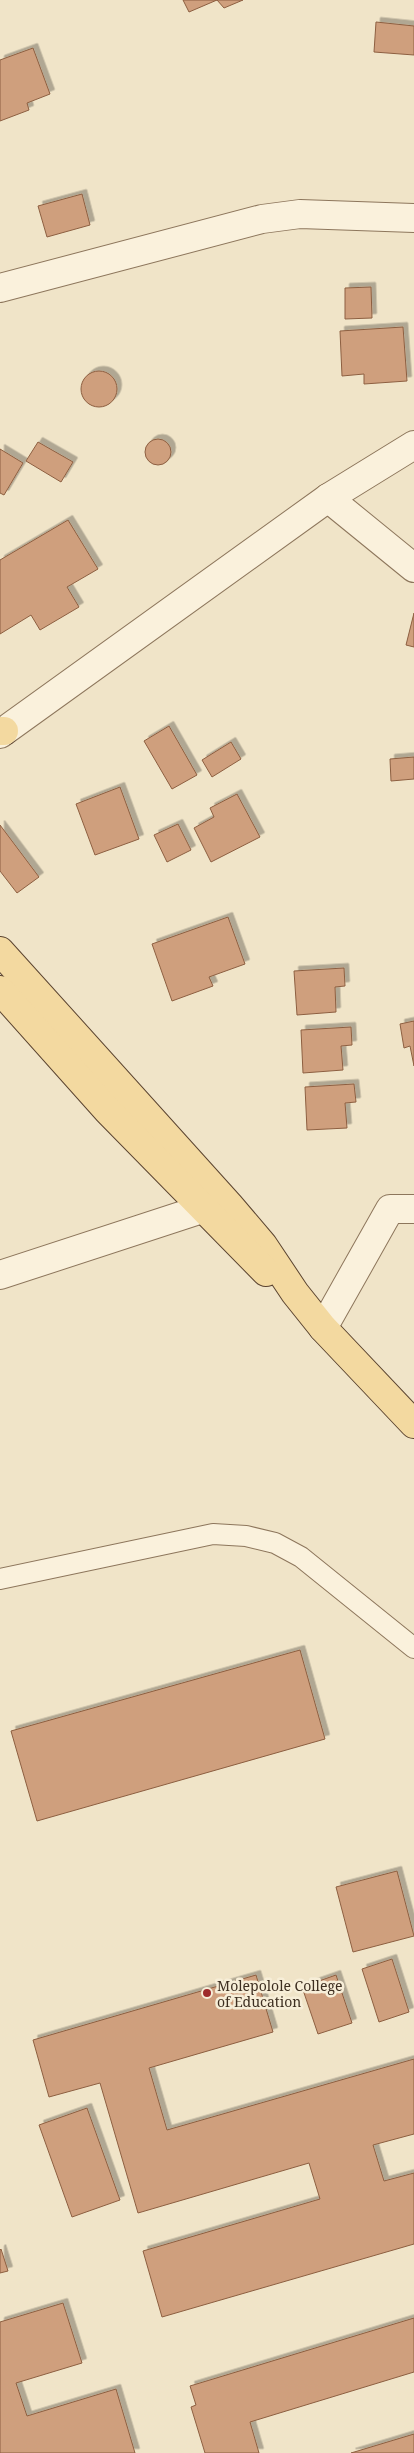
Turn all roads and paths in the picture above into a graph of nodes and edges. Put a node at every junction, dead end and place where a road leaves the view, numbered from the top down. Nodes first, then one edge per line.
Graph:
1 (414, 218) edge
2 (0, 288) edge
3 (414, 445) edge
4 (328, 498) junction
5 (414, 568) edge
6 (1, 732) edge
7 (0, 950) edge
8 (0, 990) edge
9 (414, 1209) edge
10 (202, 1210) junction
11 (0, 1275) edge
12 (295, 1293) junction
13 (323, 1328) junction
14 (414, 1424) edge
15 (0, 1579) edge
16 (414, 1648) edge

1 - 2 street
3 - 4 street
4 - 5 street
4 - 6 street
7 - 12 main road
8 - 10 main road
9 - 13 street
10 - 11 street
10 - 12 main road
12 - 13 main road
13 - 14 main road
15 - 16 lane

